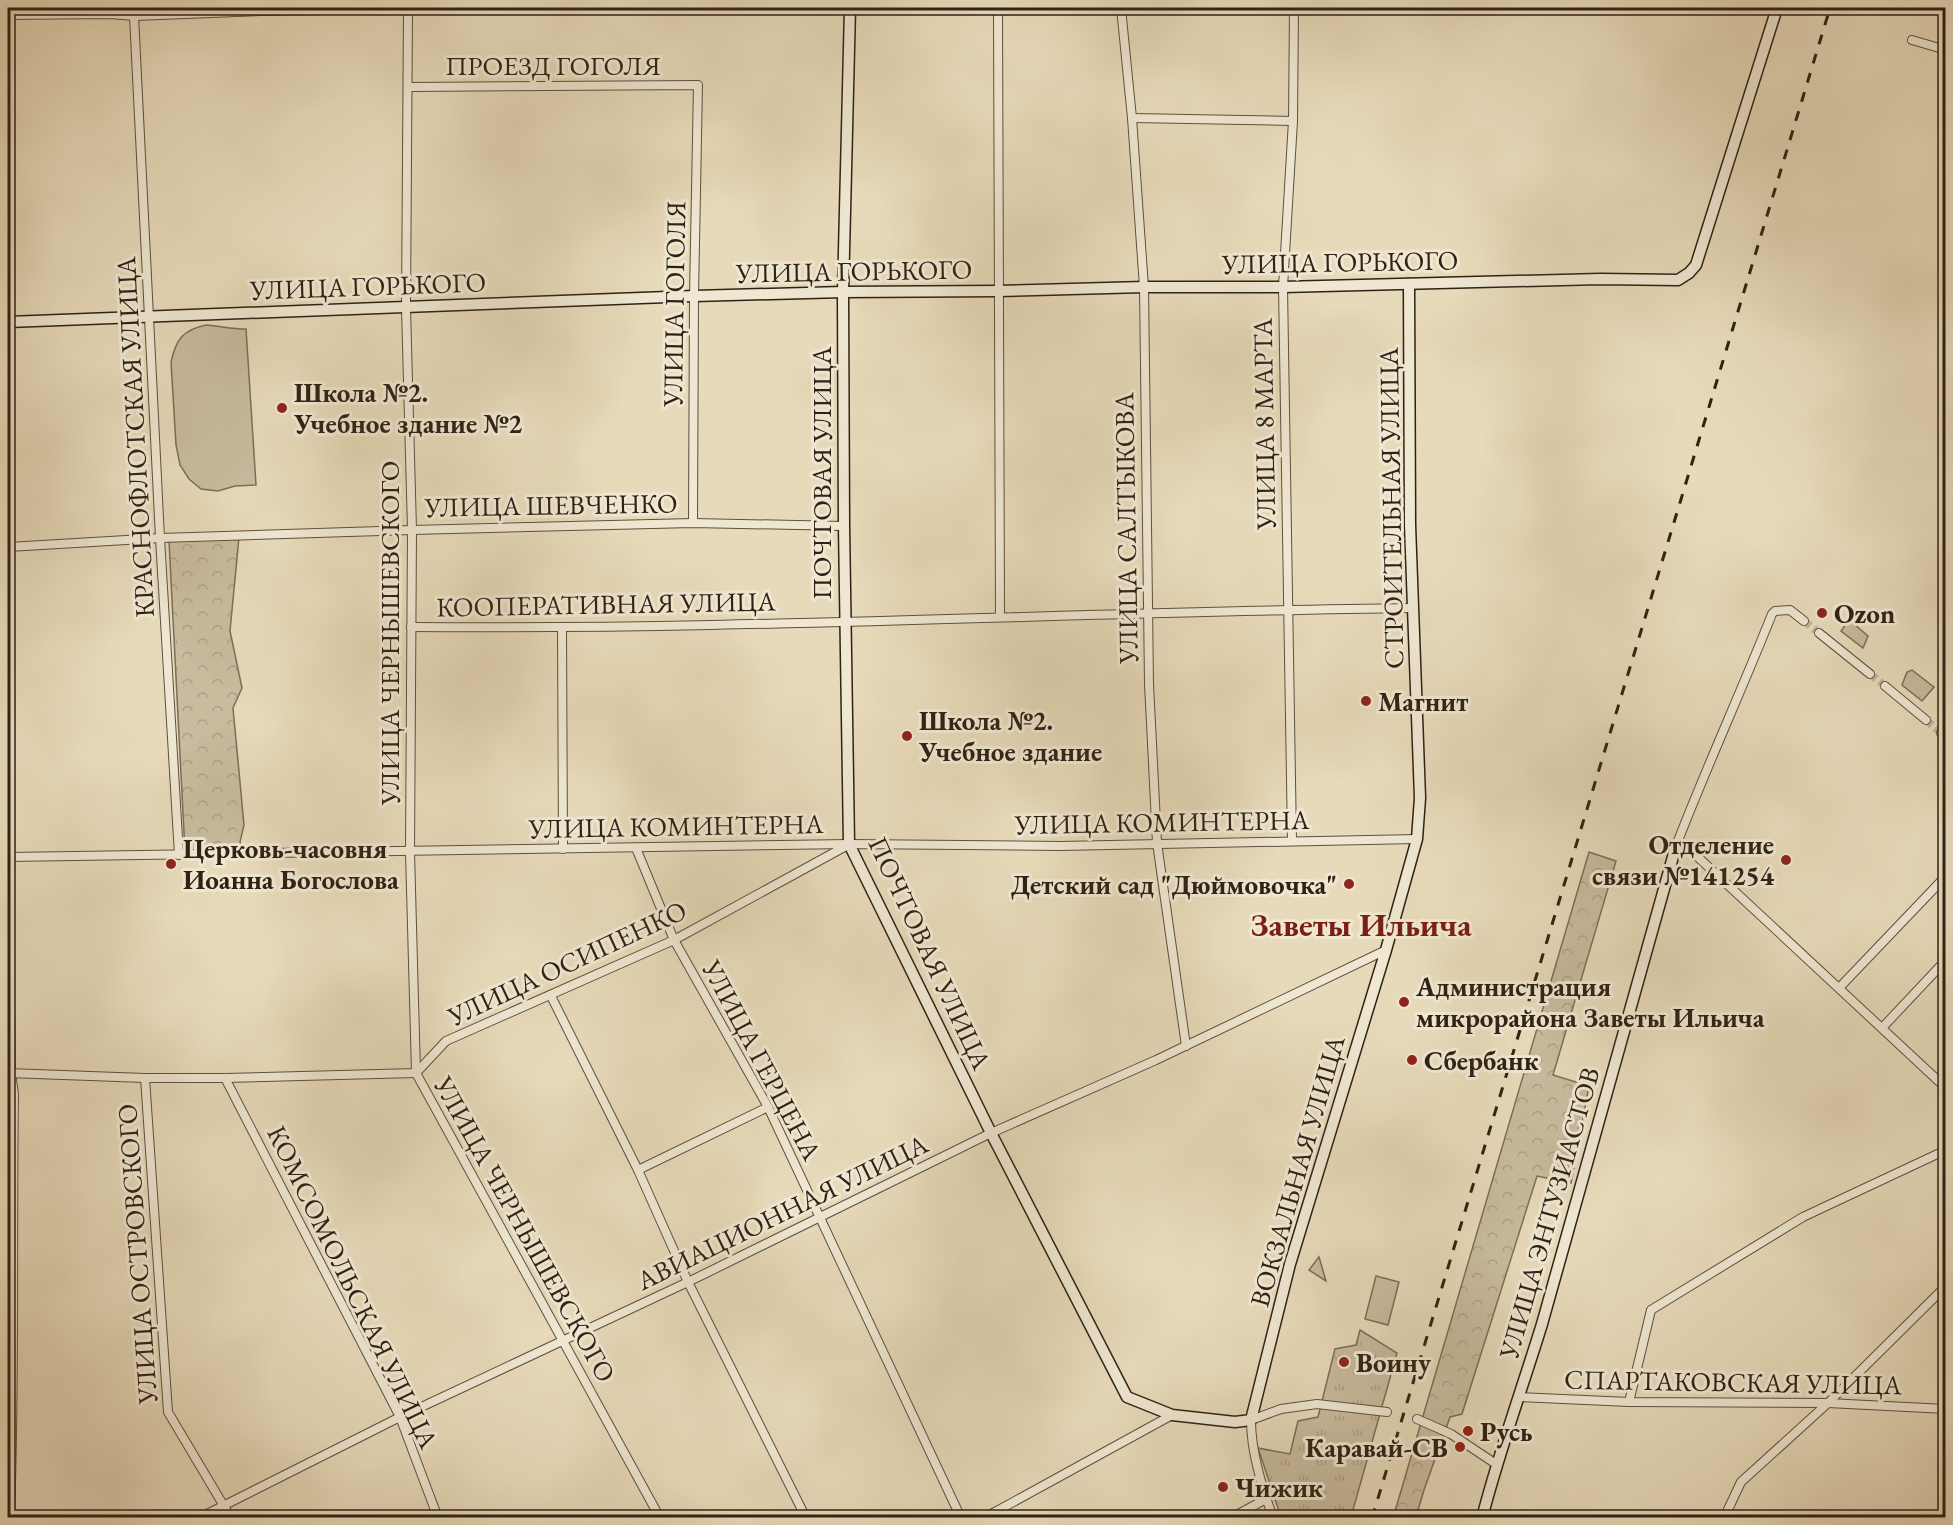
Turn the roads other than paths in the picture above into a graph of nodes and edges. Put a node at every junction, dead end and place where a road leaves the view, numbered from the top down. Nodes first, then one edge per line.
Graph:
1 (381, 8) edge
2 (449, 8) edge
3 (850, 8) edge
4 (998, 8) edge
5 (1121, 8) edge
6 (1294, 8) edge
7 (1777, 8) edge
8 (261, 9) edge
9 (408, 9) junction
10 (110, 11) edge
11 (8, 15) edge
12 (134, 16) junction
13 (1911, 40) dead end
14 (1946, 50) edge
15 (698, 85) joint
16 (408, 87) junction
17 (1132, 118) junction
18 (1293, 121) junction
19 (1409, 284) junction
20 (1144, 287) junction
21 (1283, 287) junction
22 (998, 291) junction
23 (843, 292) junction
24 (694, 296) junction
25 (406, 308) junction
26 (150, 316) junction
27 (8, 322) edge
28 (693, 523) junction
29 (844, 526) junction
30 (412, 530) junction
31 (160, 538) junction
32 (8, 547) edge
33 (1413, 608) junction
34 (1288, 610) junction
35 (1148, 614) junction
36 (1000, 617) junction
37 (1804, 621) tunnel mouth
38 (845, 622) junction
39 (411, 627) junction
40 (562, 628) junction
41 (1819, 633) tunnel mouth
42 (1870, 674) tunnel mouth
43 (1885, 687) tunnel mouth
44 (1926, 720) tunnel mouth
45 (1417, 839) junction
46 (1292, 841) junction
47 (1157, 843) junction
48 (849, 844) junction
49 (8, 846) edge
50 (1676, 846) junction
51 (636, 848) junction
52 (562, 849) junction
53 (410, 852) junction
54 (179, 855) junction
55 (8, 857) edge
56 (1946, 876) edge
57 (674, 940) junction
58 (1386, 950) junction
59 (1946, 960) edge
60 (1839, 988) junction
61 (551, 996) junction
62 (1882, 1028) junction
63 (1186, 1046) junction
64 (9, 1073) edge
65 (416, 1073) junction
66 (146, 1078) junction
67 (225, 1078) junction
68 (1946, 1088) edge
69 (768, 1107) junction
70 (991, 1133) junction
71 (1946, 1150) edge
72 (638, 1170) junction
73 (821, 1217) junction
74 (688, 1282) junction
75 (1946, 1286) edge
76 (561, 1340) junction
77 (1520, 1397) junction
78 (1629, 1402) junction
79 (1828, 1403) junction
80 (1946, 1409) edge
81 (1387, 1412) dead end
82 (1172, 1415) junction
83 (400, 1417) junction
84 (1417, 1419) dead end
85 (10, 1420) edge
86 (1251, 1420) junction
87 (1496, 1464) junction
88 (1266, 1499) junction
89 (224, 1506) junction
90 (10, 1518) edge
91 (199, 1518) edge
92 (231, 1518) edge
93 (438, 1518) edge
94 (660, 1518) edge
95 (806, 1518) edge
96 (961, 1518) edge
97 (984, 1518) edge
98 (1230, 1518) edge
99 (1273, 1518) edge
100 (1482, 1518) edge
101 (1724, 1518) edge

1 - 8 street
1 - 9 street
2 - 9 street
3 - 23 street, ПОЧТОВАЯ УЛИЦА
4 - 22 street
5 - 17 street, УЛИЦА САЛТЫКОВА
6 - 18 street, УЛИЦА 8 МАРТА
7 - 19 street, УЛИЦА ГОРЬКОГО
8 - 12 street
9 - 16 street, УЛИЦА ЧЕРНЫШЕВСКОГО
10 - 11 street
10 - 12 street
12 - 26 street, КРАСНОФЛОТСКАЯ УЛИЦА
13 - 14 street
15 - 16 street, ПРОЕЗД ГОГОЛЯ
15 - 24 street, УЛИЦА ГОГОЛЯ
16 - 25 street, УЛИЦА ЧЕРНЫШЕВСКОГО
17 - 18 street
17 - 20 street, УЛИЦА САЛТЫКОВА
18 - 21 street, УЛИЦА 8 МАРТА
19 - 21 street, УЛИЦА ГОРЬКОГО
19 - 33 street, СТРОИТЕЛЬНАЯ УЛИЦА
20 - 21 street, УЛИЦА ГОРЬКОГО
20 - 22 street, УЛИЦА ГОРЬКОГО
20 - 35 street, УЛИЦА САЛТЫКОВА
21 - 34 street, УЛИЦА 8 МАРТА
22 - 23 street, УЛИЦА ГОРЬКОГО
22 - 36 street
23 - 24 street, УЛИЦА ГОРЬКОГО
23 - 29 street, ПОЧТОВАЯ УЛИЦА
24 - 25 street, УЛИЦА ГОРЬКОГО
24 - 28 street, УЛИЦА ГОГОЛЯ
25 - 26 street, УЛИЦА ГОРЬКОГО
25 - 30 street, УЛИЦА ЧЕРНЫШЕВСКОГО
26 - 27 street, УЛИЦА ГОРЬКОГО
26 - 31 street, КРАСНОФЛОТСКАЯ УЛИЦА
28 - 29 street, УЛИЦА ШЕВЧЕНКО
28 - 30 street, УЛИЦА ШЕВЧЕНКО
29 - 38 street, ПОЧТОВАЯ УЛИЦА
30 - 31 street, УЛИЦА ШЕВЧЕНКО
30 - 39 street, УЛИЦА ЧЕРНЫШЕВСКОГО
31 - 32 street, УЛИЦА ШЕВЧЕНКО
31 - 54 street, КРАСНОФЛОТСКАЯ УЛИЦА
33 - 34 street, КООПЕРАТИВНАЯ УЛИЦА
33 - 45 street, СТРОИТЕЛЬНАЯ УЛИЦА
34 - 35 street, КООПЕРАТИВНАЯ УЛИЦА
34 - 46 street, УЛИЦА 8 МАРТА
35 - 36 street, КООПЕРАТИВНАЯ УЛИЦА
35 - 47 street, УЛИЦА САЛТЫКОВА
36 - 38 street, КООПЕРАТИВНАЯ УЛИЦА
37 - 50 street, УЛИЦА ЭНТУЗИАСТОВ
38 - 40 street, КООПЕРАТИВНАЯ УЛИЦА
38 - 48 street, ПОЧТОВАЯ УЛИЦА
39 - 40 street, КООПЕРАТИВНАЯ УЛИЦА
39 - 53 street, УЛИЦА ЧЕРНЫШЕВСКОГО
40 - 52 street
41 - 42 street
43 - 44 street
45 - 46 street, УЛИЦА КОМИНТЕРНА
45 - 58 street, ВОКЗАЛЬНАЯ УЛИЦА
46 - 47 street, УЛИЦА КОМИНТЕРНА
47 - 48 street, УЛИЦА КОМИНТЕРНА
47 - 63 street, УЛИЦА САЛТЫКОВА
48 - 51 street, УЛИЦА КОМИНТЕРНА
48 - 57 street, УЛИЦА ОСИПЕНКО
48 - 70 street, ПОЧТОВАЯ УЛИЦА
49 - 55 street
50 - 60 street
50 - 77 street, УЛИЦА ЭНТУЗИАСТОВ
51 - 52 street, УЛИЦА КОМИНТЕРНА
51 - 57 street, УЛИЦА ГЕРЦЕНА
52 - 53 street, УЛИЦА КОМИНТЕРНА
53 - 54 street, УЛИЦА КОМИНТЕРНА
53 - 65 street, УЛИЦА ЧЕРНЫШЕВСКОГО
54 - 55 street, УЛИЦА КОМИНТЕРНА
55 - 64 street
56 - 60 street
57 - 61 street, УЛИЦА ОСИПЕНКО
57 - 69 street, УЛИЦА ГЕРЦЕНА
58 - 63 street, АВИАЦИОННАЯ УЛИЦА
58 - 86 street, ВОКЗАЛЬНАЯ УЛИЦА
59 - 62 street
60 - 62 street
61 - 65 street, УЛИЦА ОСИПЕНКО
61 - 72 street
62 - 68 street
63 - 70 street, АВИАЦИОННАЯ УЛИЦА
64 - 66 street
64 - 85 street
65 - 67 street
65 - 76 street, УЛИЦА ЧЕРНЫШЕВСКОГО
66 - 67 street
66 - 89 street, УЛИЦА ОСТРОВСКОГО
67 - 83 street, КОМСОМОЛЬСКАЯ УЛИЦА
69 - 72 street
69 - 73 street, УЛИЦА ГЕРЦЕНА
70 - 73 street, АВИАЦИОННАЯ УЛИЦА
70 - 82 street, ПОЧТОВАЯ УЛИЦА
71 - 78 street
72 - 74 street
73 - 74 street, АВИАЦИОННАЯ УЛИЦА
73 - 96 street, УЛИЦА ГЕРЦЕНА
74 - 76 street, АВИАЦИОННАЯ УЛИЦА
74 - 95 street
75 - 79 street
76 - 83 street, АВИАЦИОННАЯ УЛИЦА
76 - 94 street, УЛИЦА ЧЕРНЫШЕВСКОГО
77 - 78 street, СПАРТАКОВСКАЯ УЛИЦА
77 - 87 street, УЛИЦА ЭНТУЗИАСТОВ
78 - 79 street, СПАРТАКОВСКАЯ УЛИЦА
79 - 80 street, СПАРТАКОВСКАЯ УЛИЦА
79 - 101 street
81 - 86 street, ПОЧТОВАЯ УЛИЦА
82 - 86 street, ПОЧТОВАЯ УЛИЦА
82 - 97 street
83 - 89 street, АВИАЦИОННАЯ УЛИЦА
83 - 93 street, КОМСОМОЛЬСКАЯ УЛИЦА
84 - 87 street
85 - 90 street
86 - 88 street, ВОКЗАЛЬНАЯ УЛИЦА
87 - 100 street, УЛИЦА ЭНТУЗИАСТОВ
88 - 98 street
88 - 99 street, ВОКЗАЛЬНАЯ УЛИЦА
89 - 91 street, АВИАЦИОННАЯ УЛИЦА
89 - 92 street, УЛИЦА ОСТРОВСКОГО

